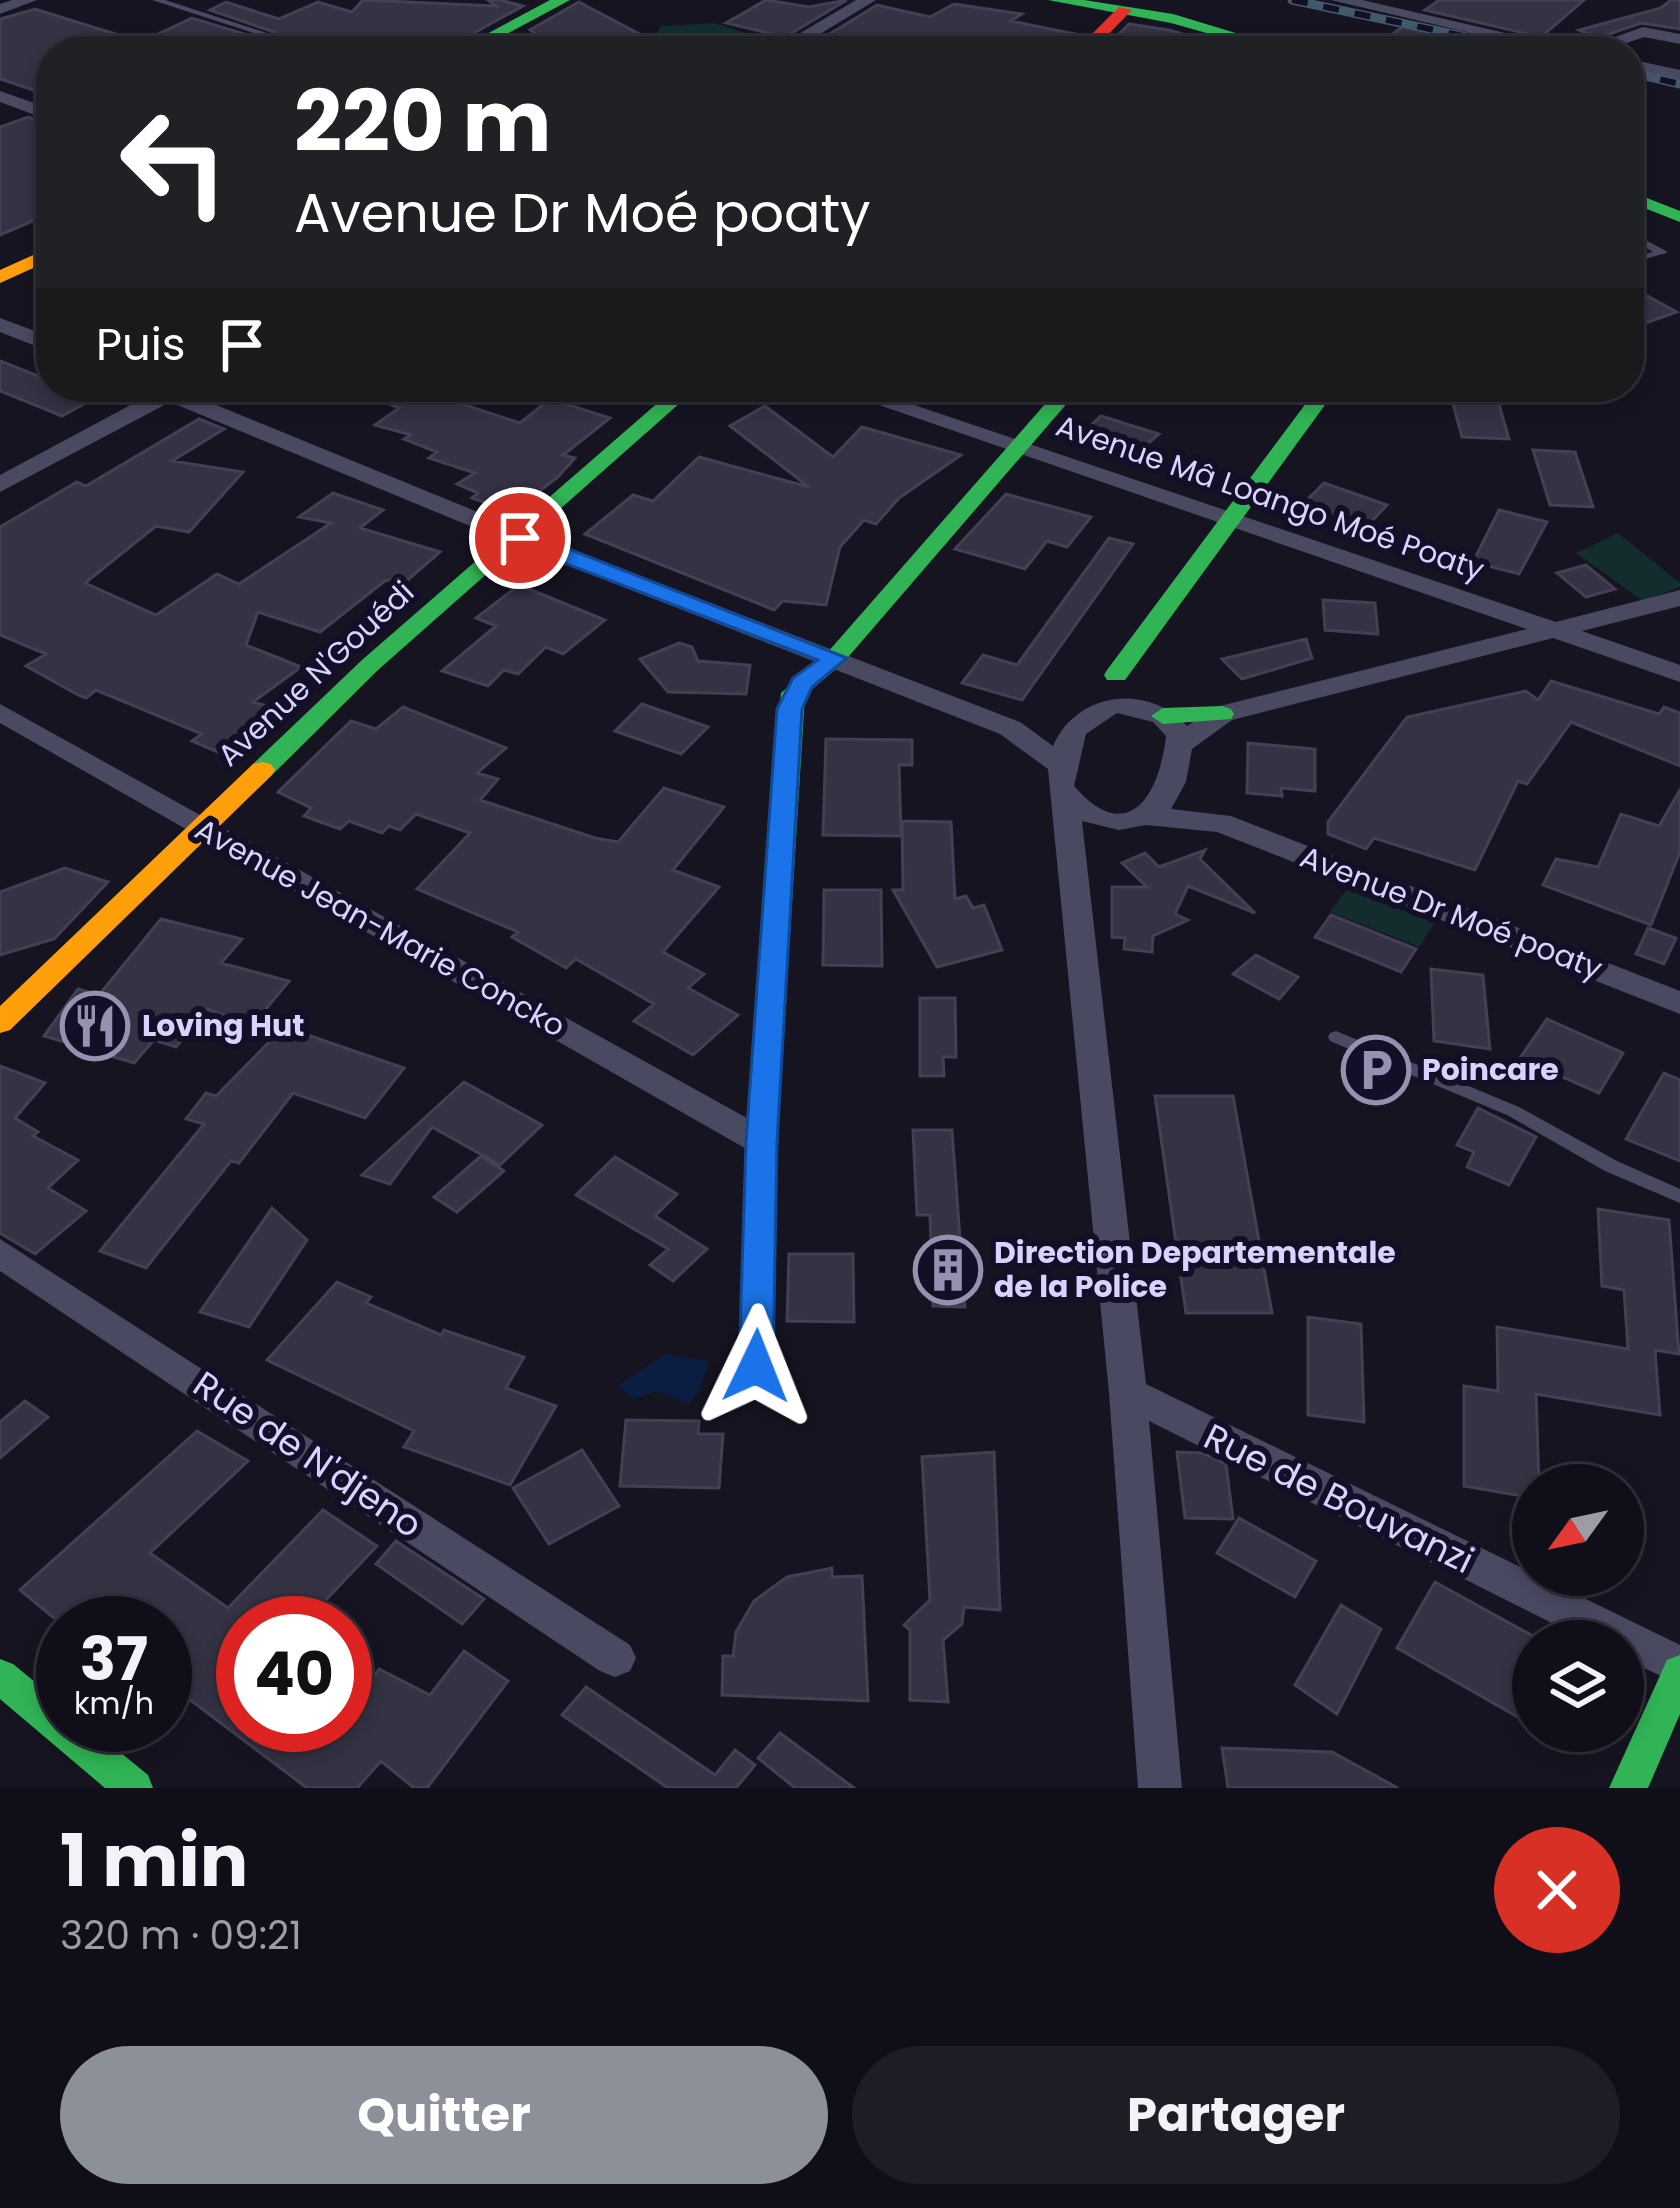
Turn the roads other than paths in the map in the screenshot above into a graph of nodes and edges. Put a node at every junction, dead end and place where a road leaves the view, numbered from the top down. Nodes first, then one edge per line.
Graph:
1 (29, 0) edge
2 (156, 0) edge
3 (868, 0) edge
4 (1056, 0) edge
5 (1339, 0) edge
6 (562, 1) edge
7 (0, 9) edge
8 (1124, 10) junction
9 (266, 34) dead end
10 (493, 36) edge
11 (804, 36) edge
12 (1109, 36) edge
13 (1227, 36) edge
14 (1503, 36) edge
15 (1630, 36) edge
16 (1680, 39) edge
17 (1644, 67) edge
18 (1680, 75) edge
19 (0, 96) edge
20 (36, 110) edge
21 (36, 115) edge
22 (0, 125) edge
23 (1644, 202) edge
24 (1680, 217) edge
25 (1644, 241) edge
26 (1644, 257) edge
27 (36, 260) edge
28 (0, 277) edge
29 (0, 324) edge
30 (36, 339) edge
31 (145, 402) edge
32 (199, 402) edge
33 (671, 402) edge
34 (882, 402) edge
35 (1057, 402) edge
36 (1317, 402) edge
37 (1016, 447) junction
38 (0, 485) edge
39 (1233, 517) junction
40 (520, 538) junction
41 (1680, 598) edge
42 (1551, 629) junction
43 (835, 658) junction
44 (1680, 674) edge
45 (1116, 675) junction
46 (1151, 711) junction
47 (0, 712) edge
48 (1090, 712) junction
49 (1222, 714) junction
50 (1010, 728) junction
51 (1179, 746) junction
52 (1060, 765) junction
53 (1171, 783) junction
54 (1067, 800) junction
55 (1134, 818) junction
56 (1221, 823) junction
57 (199, 827) junction
58 (1068, 854) junction
59 (1680, 1003) edge
60 (0, 1023) edge
61 (1336, 1037) dead end
62 (762, 1142) junction
63 (1680, 1196) edge
64 (0, 1253) edge
65 (756, 1366) dead end
66 (1127, 1394) junction
67 (615, 1658) dead end
68 (1680, 1669) edge
69 (0, 1676) edge
70 (134, 1788) edge
71 (1160, 1788) edge
72 (1628, 1788) edge

1 - 7 street
2 - 9 lane
3 - 11 street
4 - 8 street
5 - 14 street
6 - 10 street
8 - 12 street
8 - 13 street
15 - 16 street
17 - 18 street
19 - 20 street
21 - 22 street
23 - 24 street
25 - 26 lane
27 - 28 street
29 - 30 street
31 - 38 street
32 - 40 street
33 - 40 street, Avenue N'Gouédi
34 - 37 street, Avenue Mâ Loango Moé Poaty
35 - 37 street
36 - 39 street
37 - 39 street, Avenue Mâ Loango Moé Poaty
37 - 43 street
39 - 42 street, Avenue Mâ Loango Moé Poaty
39 - 45 street
40 - 43 street
40 - 57 street, Avenue N'Gouédi
41 - 42 street
42 - 44 street, Avenue Mâ Loango Moé Poaty
42 - 49 street
43 - 50 street
43 - 62 street
45 - 46 street
45 - 48 street
46 - 48 street
46 - 49 street
46 - 51 street
47 - 57 street, Avenue Jean-Marie Concko
48 - 50 street
48 - 52 street
49 - 51 street
50 - 52 street
51 - 53 street
52 - 54 street
53 - 55 street
53 - 56 street, Avenue Dr Moé poaty
54 - 55 street
54 - 58 street
55 - 56 street, Avenue Dr Moé poaty
55 - 58 street
56 - 59 street, Avenue Dr Moé poaty
57 - 60 street, Avenue N'Gouédi
57 - 62 street, Avenue Jean-Marie Concko
58 - 66 street
61 - 63 lane
62 - 65 street
64 - 67 street, Rue de N'djeno
66 - 68 street, Rue de Bouvanzi
66 - 71 street
68 - 72 street
69 - 70 street

